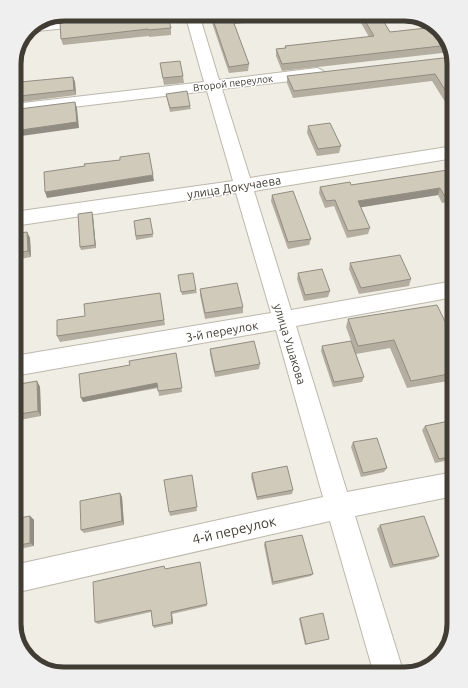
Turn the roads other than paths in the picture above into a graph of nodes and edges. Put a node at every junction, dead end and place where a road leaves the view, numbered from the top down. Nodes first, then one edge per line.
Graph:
1 (97, 21) edge
2 (194, 21) edge
3 (42, 27) edge
4 (329, 72) edge
5 (213, 85) junction
6 (21, 108) edge
7 (447, 153) edge
8 (243, 186) junction
9 (21, 218) edge
10 (447, 290) edge
11 (283, 320) junction
12 (21, 365) edge
13 (447, 485) edge
14 (339, 506) junction
15 (21, 576) edge
16 (386, 667) edge

1 - 3 street
2 - 5 street, улица Ушакова
4 - 5 street, Второй переулок
5 - 6 street, Второй переулок
5 - 8 street, улица Ушакова
7 - 8 street, улица Докучаева
8 - 9 street, улица Докучаева
8 - 11 street, улица Ушакова
10 - 11 street, 3-й переулок
11 - 12 street, 3-й переулок
11 - 14 street, улица Ушакова
13 - 14 street, 4-й переулок
14 - 15 street, 4-й переулок
14 - 16 street, улица Ушакова

